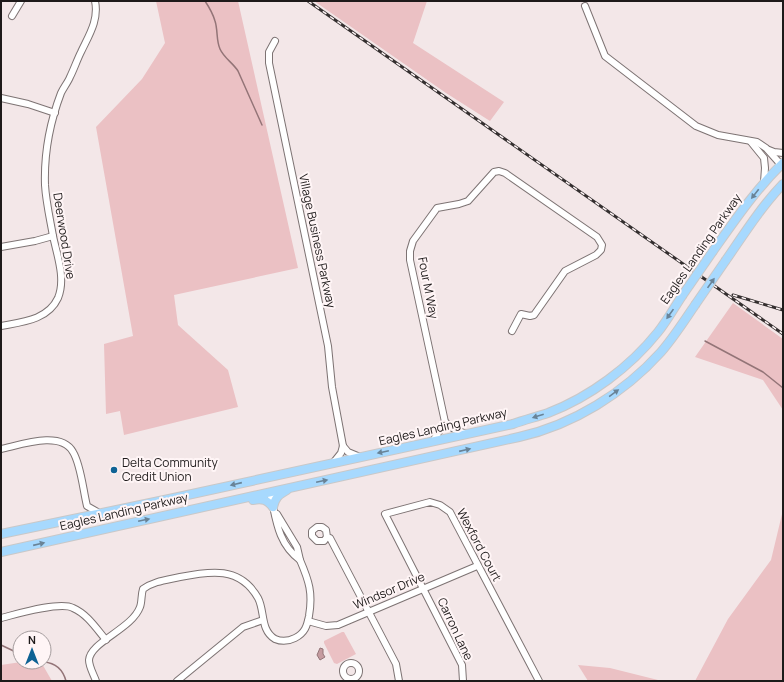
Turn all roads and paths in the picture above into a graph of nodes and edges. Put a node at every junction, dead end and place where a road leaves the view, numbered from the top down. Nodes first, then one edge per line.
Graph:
1 (21, 1) edge
2 (95, 1) edge
3 (585, 6) dead end
4 (12, 16) dead end
5 (274, 41) dead end
6 (1, 98) edge
7 (55, 112) junction
8 (751, 142) junction
9 (766, 148) junction
10 (783, 153) edge
11 (782, 165) edge
12 (764, 182) junction
13 (783, 184) edge
14 (53, 236) junction
15 (1, 247) edge
16 (1, 326) edge
17 (512, 331) dead end
18 (445, 422) junction
19 (466, 434) junction
20 (433, 442) junction
21 (343, 446) junction
22 (1, 449) edge
23 (360, 457) junction
24 (332, 464) junction
25 (296, 486) junction
26 (270, 492) junction
27 (87, 506) junction
28 (189, 510) junction
29 (274, 512) junction
30 (101, 514) junction
31 (78, 518) junction
32 (19, 530) junction
33 (1, 534) edge
34 (327, 537) dead end
35 (1, 538) edge
36 (1, 552) edge
37 (300, 560) junction
38 (477, 566) junction
39 (423, 588) junction
40 (369, 612) junction
41 (1, 618) edge
42 (263, 620) junction
43 (308, 621) junction
44 (106, 640) junction
45 (357, 678) dead end
46 (96, 681) edge
47 (177, 681) edge
48 (363, 681) edge
49 (399, 681) edge
50 (463, 681) edge
51 (539, 681) edge

1 - 4 street
2 - 7 street, Deerwood Drive
3 - 8 street
5 - 21 street, Village Business Parkway
6 - 7 street
7 - 14 street, Deerwood Drive
8 - 9 street
8 - 12 street
9 - 10 street
9 - 11 street
11 - 12 main road, Eagles Landing Parkway
12 -> 19 main road, Eagles Landing Parkway, bridge
25 -> 13 main road, Eagles Landing Parkway, bridge
14 - 15 street
14 - 16 street, Deerwood Drive
17 - 18 street, Four M Way
18 - 19 street
18 - 20 street
19 - 20 main road, Eagles Landing Parkway
20 -> 23 main road, Eagles Landing Parkway
21 - 23 street
21 - 24 street
22 - 27 street
23 - 24 main road, Eagles Landing Parkway
24 -> 30 main road, Eagles Landing Parkway
25 - 26 main road, Eagles Landing Parkway
25 - 29 main road
26 - 28 main road, Eagles Landing Parkway
26 - 29 street
27 - 30 street
27 - 31 street
28 - 29 main road
36 -> 28 main road, Eagles Landing Parkway
29 - 37 street
29 - 37 street
30 - 31 main road, Eagles Landing Parkway
31 - 32 main road, Eagles Landing Parkway
32 - 33 main road, Eagles Landing Parkway
32 - 35 main road
34 - 40 street
37 - 43 street
38 - 39 street, Windsor Drive
38 - 39 street, Wexford Court
38 - 51 street, Wexford Court
39 - 40 street, Windsor Drive
39 - 50 street, Carron Lane
40 - 43 street, Windsor Drive
40 - 49 street
41 - 44 street
42 - 43 street
42 - 44 street
42 - 47 street
44 - 46 street
45 - 48 street

